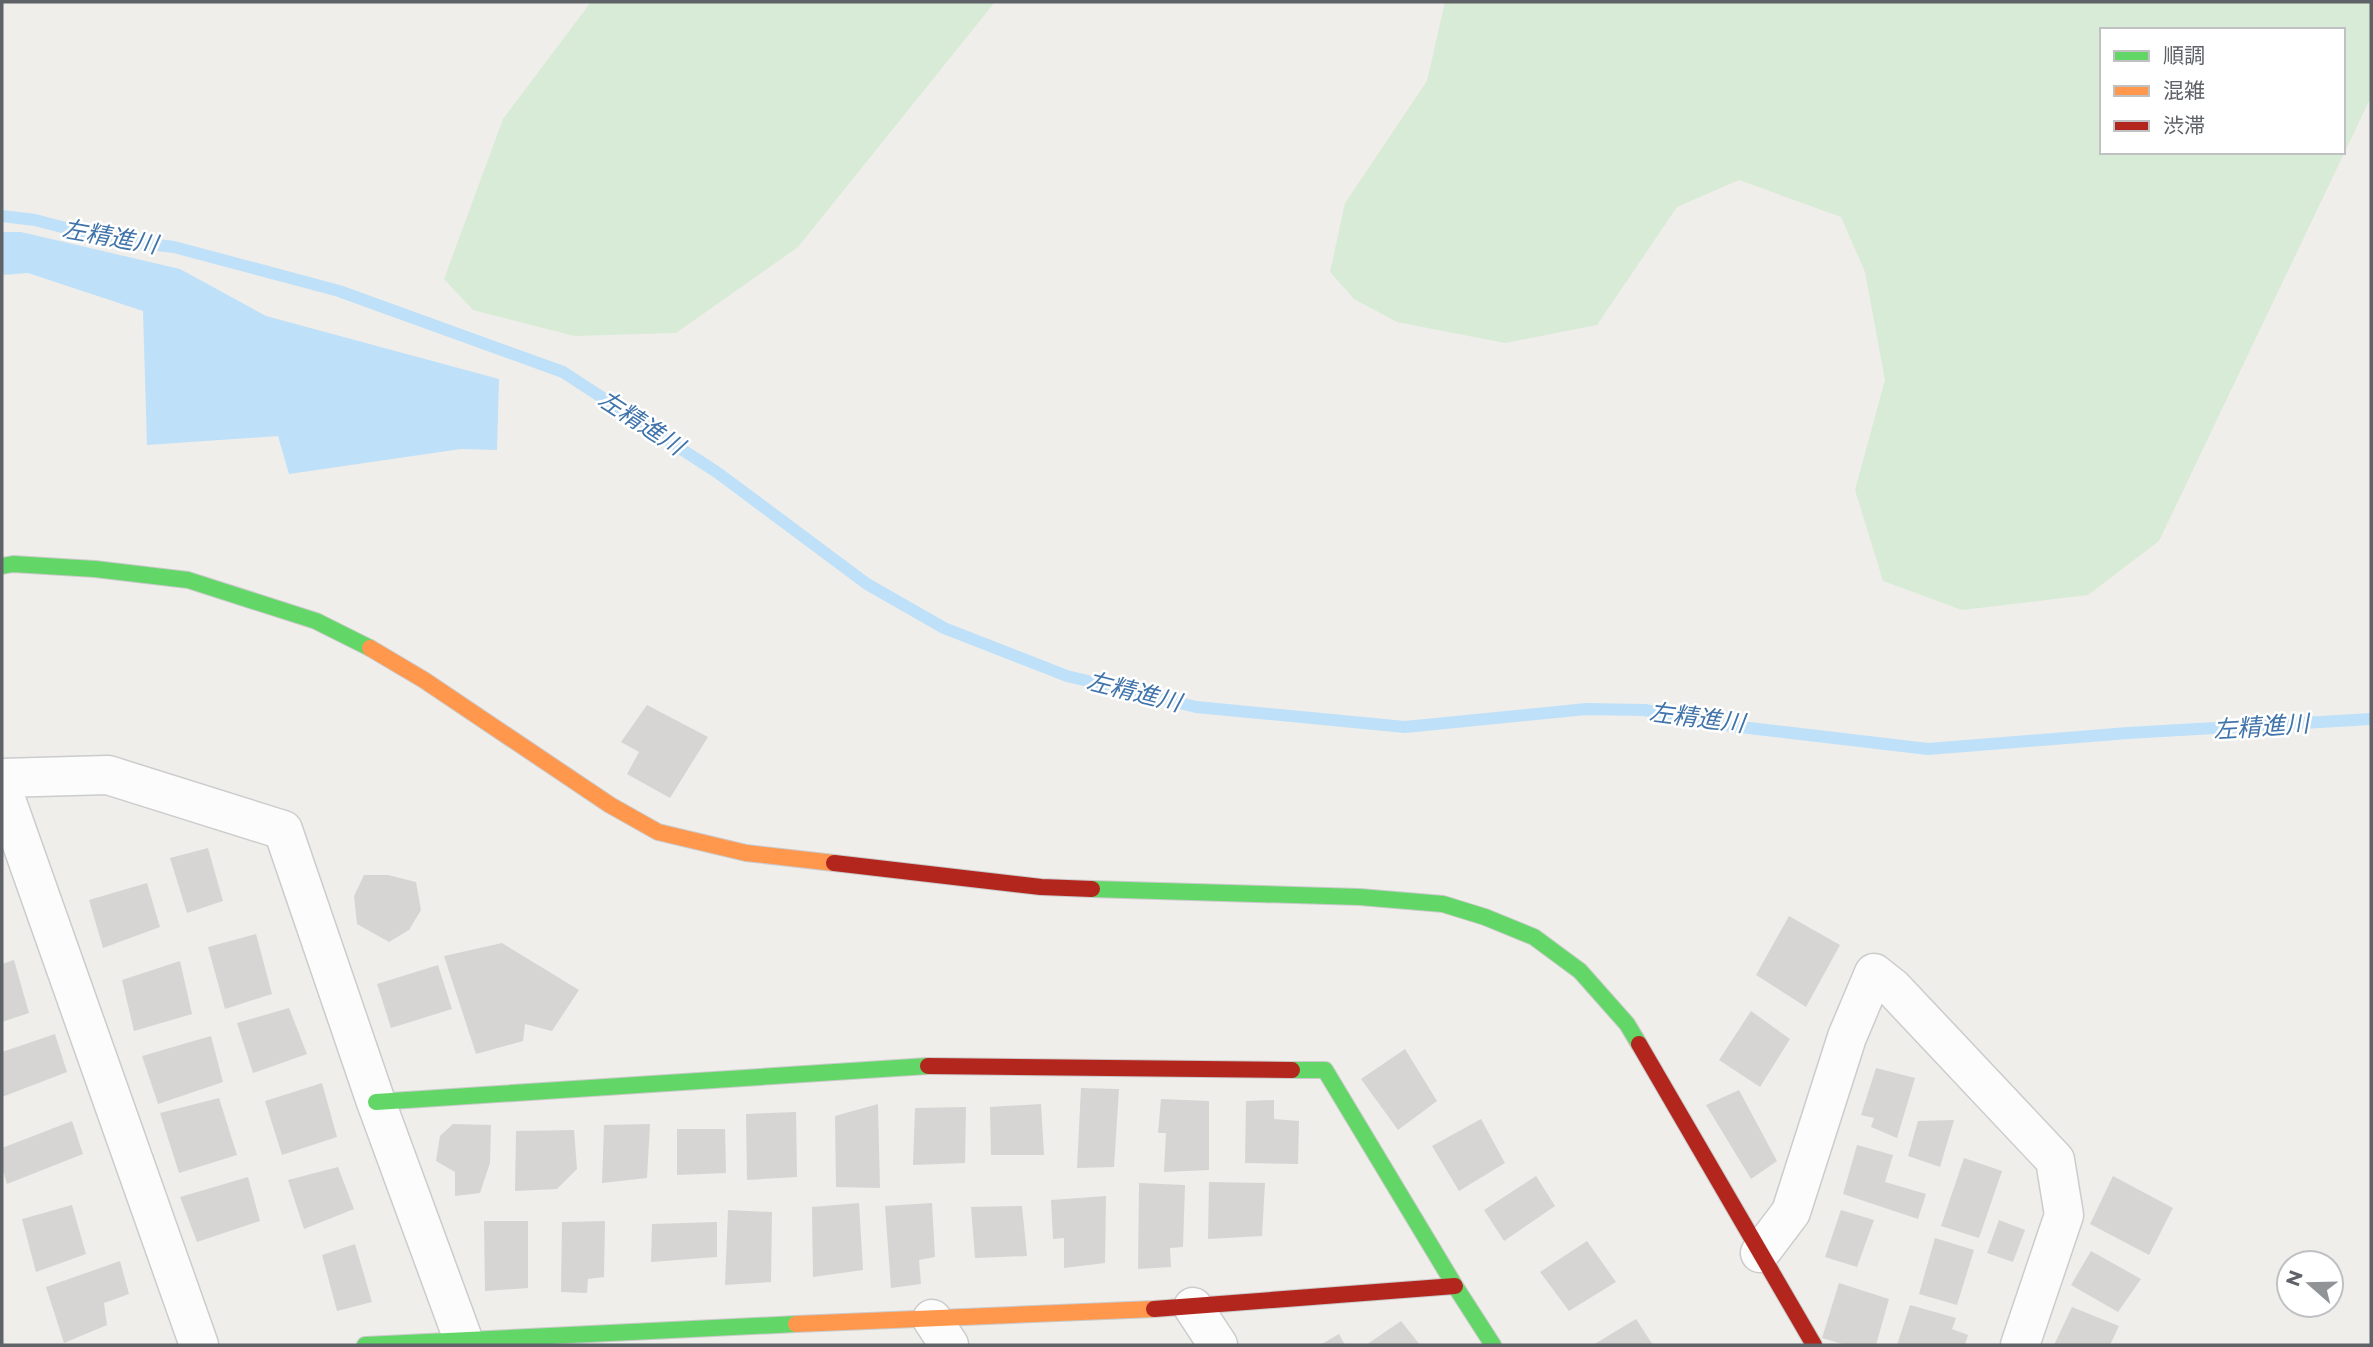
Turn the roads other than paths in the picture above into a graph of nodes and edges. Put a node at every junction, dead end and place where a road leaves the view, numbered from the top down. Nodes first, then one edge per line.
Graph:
1 (2, 566) edge
2 (2, 778) edge
3 (2, 788) edge
4 (376, 1102) junction
5 (1760, 1253) junction
6 (1455, 1286) junction
7 (1193, 1307) junction
8 (940, 1332) edge
9 (463, 1339) junction
10 (199, 1345) edge
11 (365, 1345) edge
12 (1218, 1345) edge
13 (1493, 1345) edge
14 (1814, 1345) edge
15 (2020, 1345) edge

1 - 5 street
2 - 4 street
3 - 10 street
4 - 6 street
4 - 9 street
5 - 14 street
5 - 15 street
6 - 7 street
6 - 13 street
7 - 8 street
7 - 12 street
8 - 9 street
9 - 11 street

